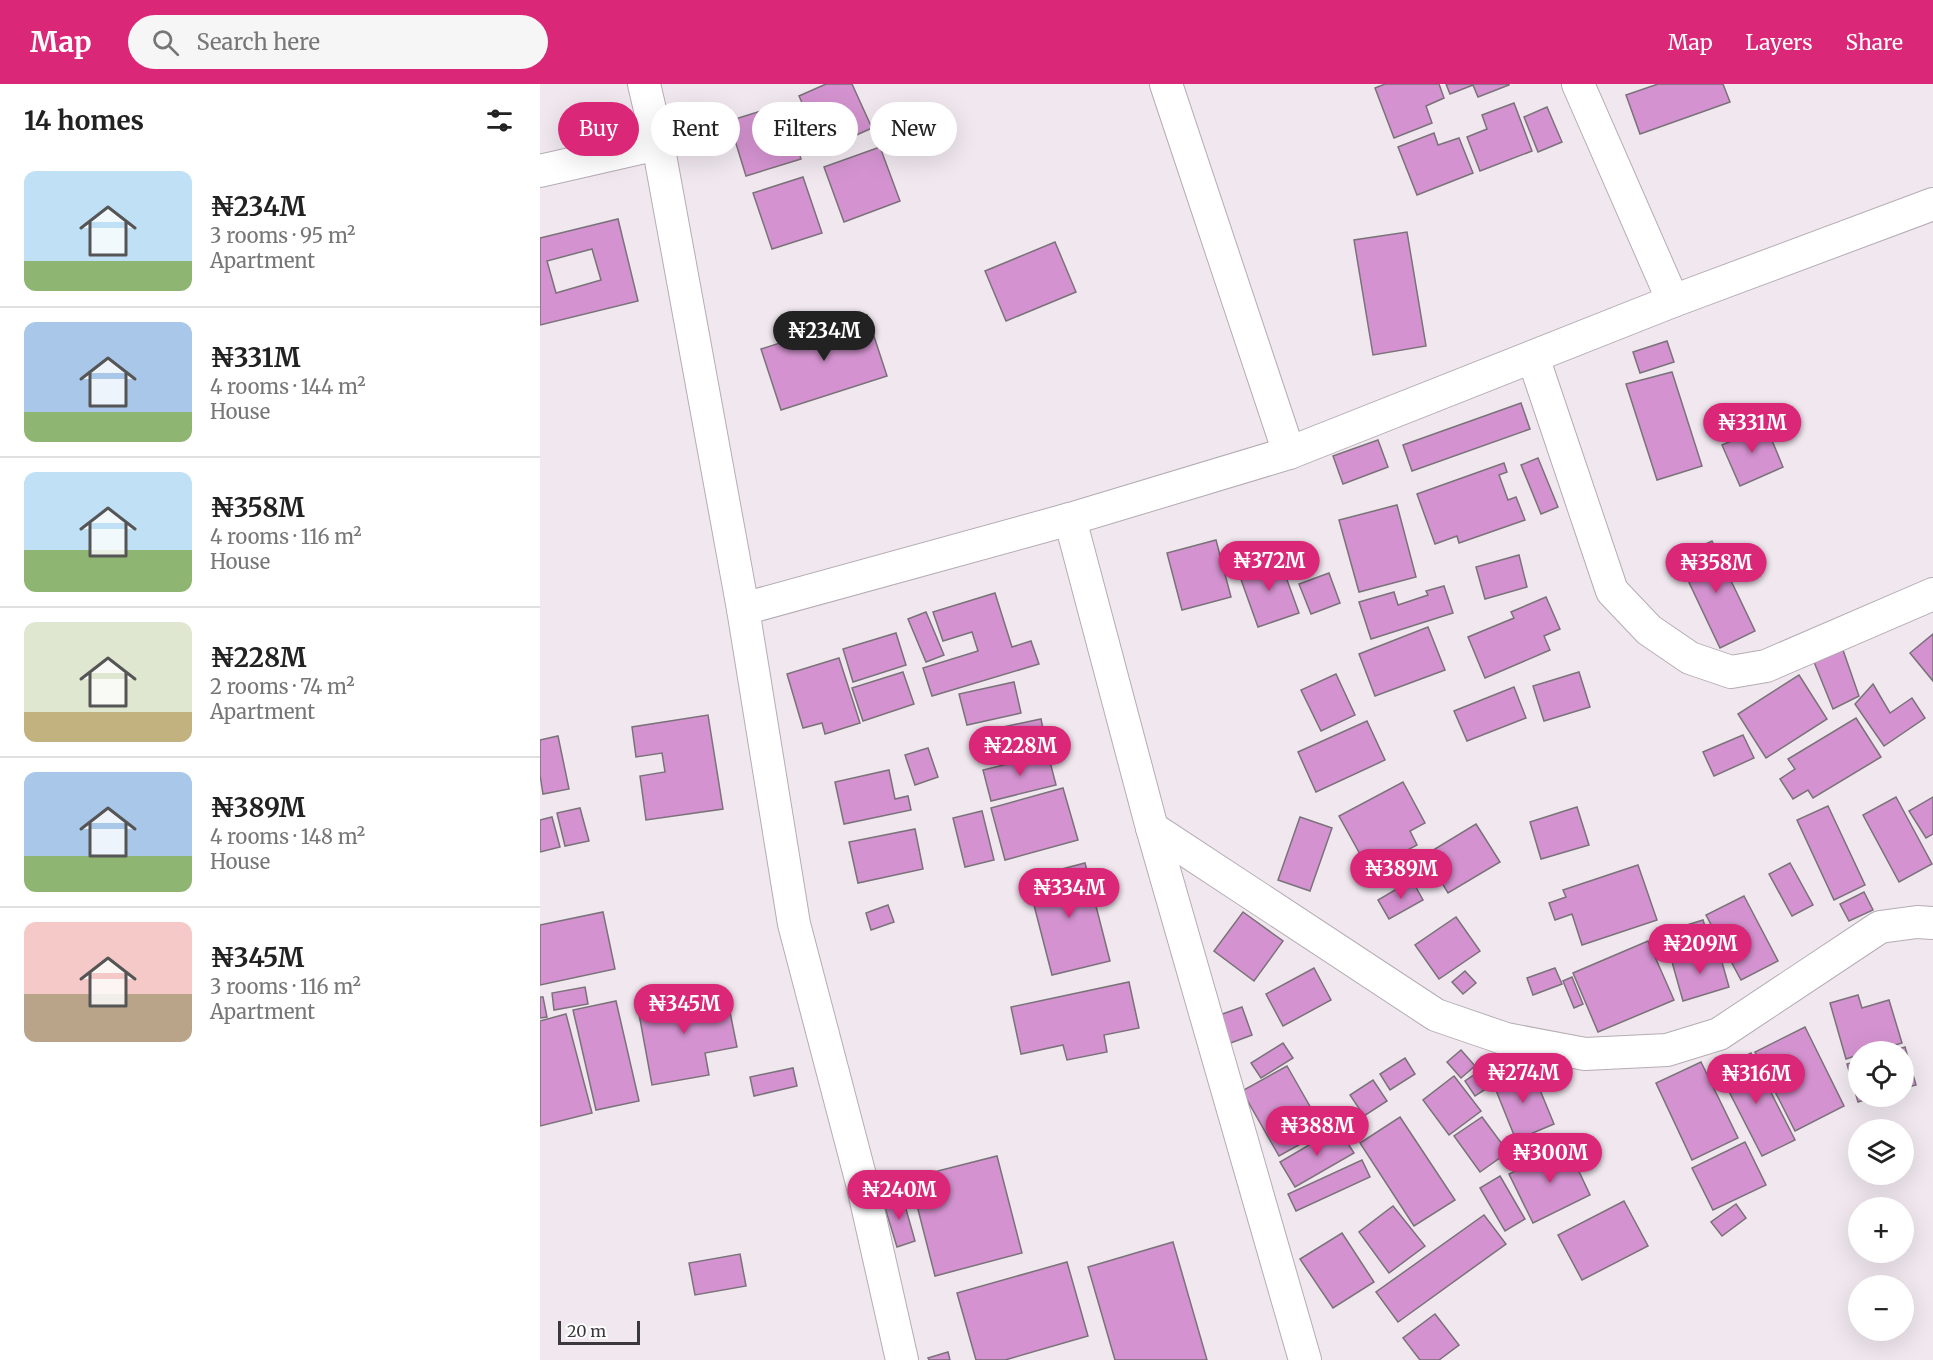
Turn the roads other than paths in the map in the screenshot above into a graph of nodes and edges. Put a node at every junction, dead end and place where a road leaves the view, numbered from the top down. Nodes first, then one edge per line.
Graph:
1 (644, 84) edge
2 (1166, 84) edge
3 (1578, 84) edge
4 (651, 114) edge
5 (651, 146) edge
6 (660, 156) edge
7 (540, 171) edge
8 (1933, 204) edge
9 (1672, 301) junction
10 (1533, 357) junction
11 (1289, 453) junction
12 (1070, 519) junction
13 (1933, 594) edge
14 (743, 609) junction
15 (1152, 828) junction
16 (1933, 923) edge
17 (902, 1360) edge
18 (1305, 1360) edge

1 - 4 street
2 - 11 street
3 - 9 street
5 - 7 street
6 - 14 street
8 - 9 street
9 - 10 street
10 - 11 street
10 - 13 street
11 - 12 street
12 - 14 street
12 - 15 street
14 - 17 street
15 - 16 street
15 - 18 street

